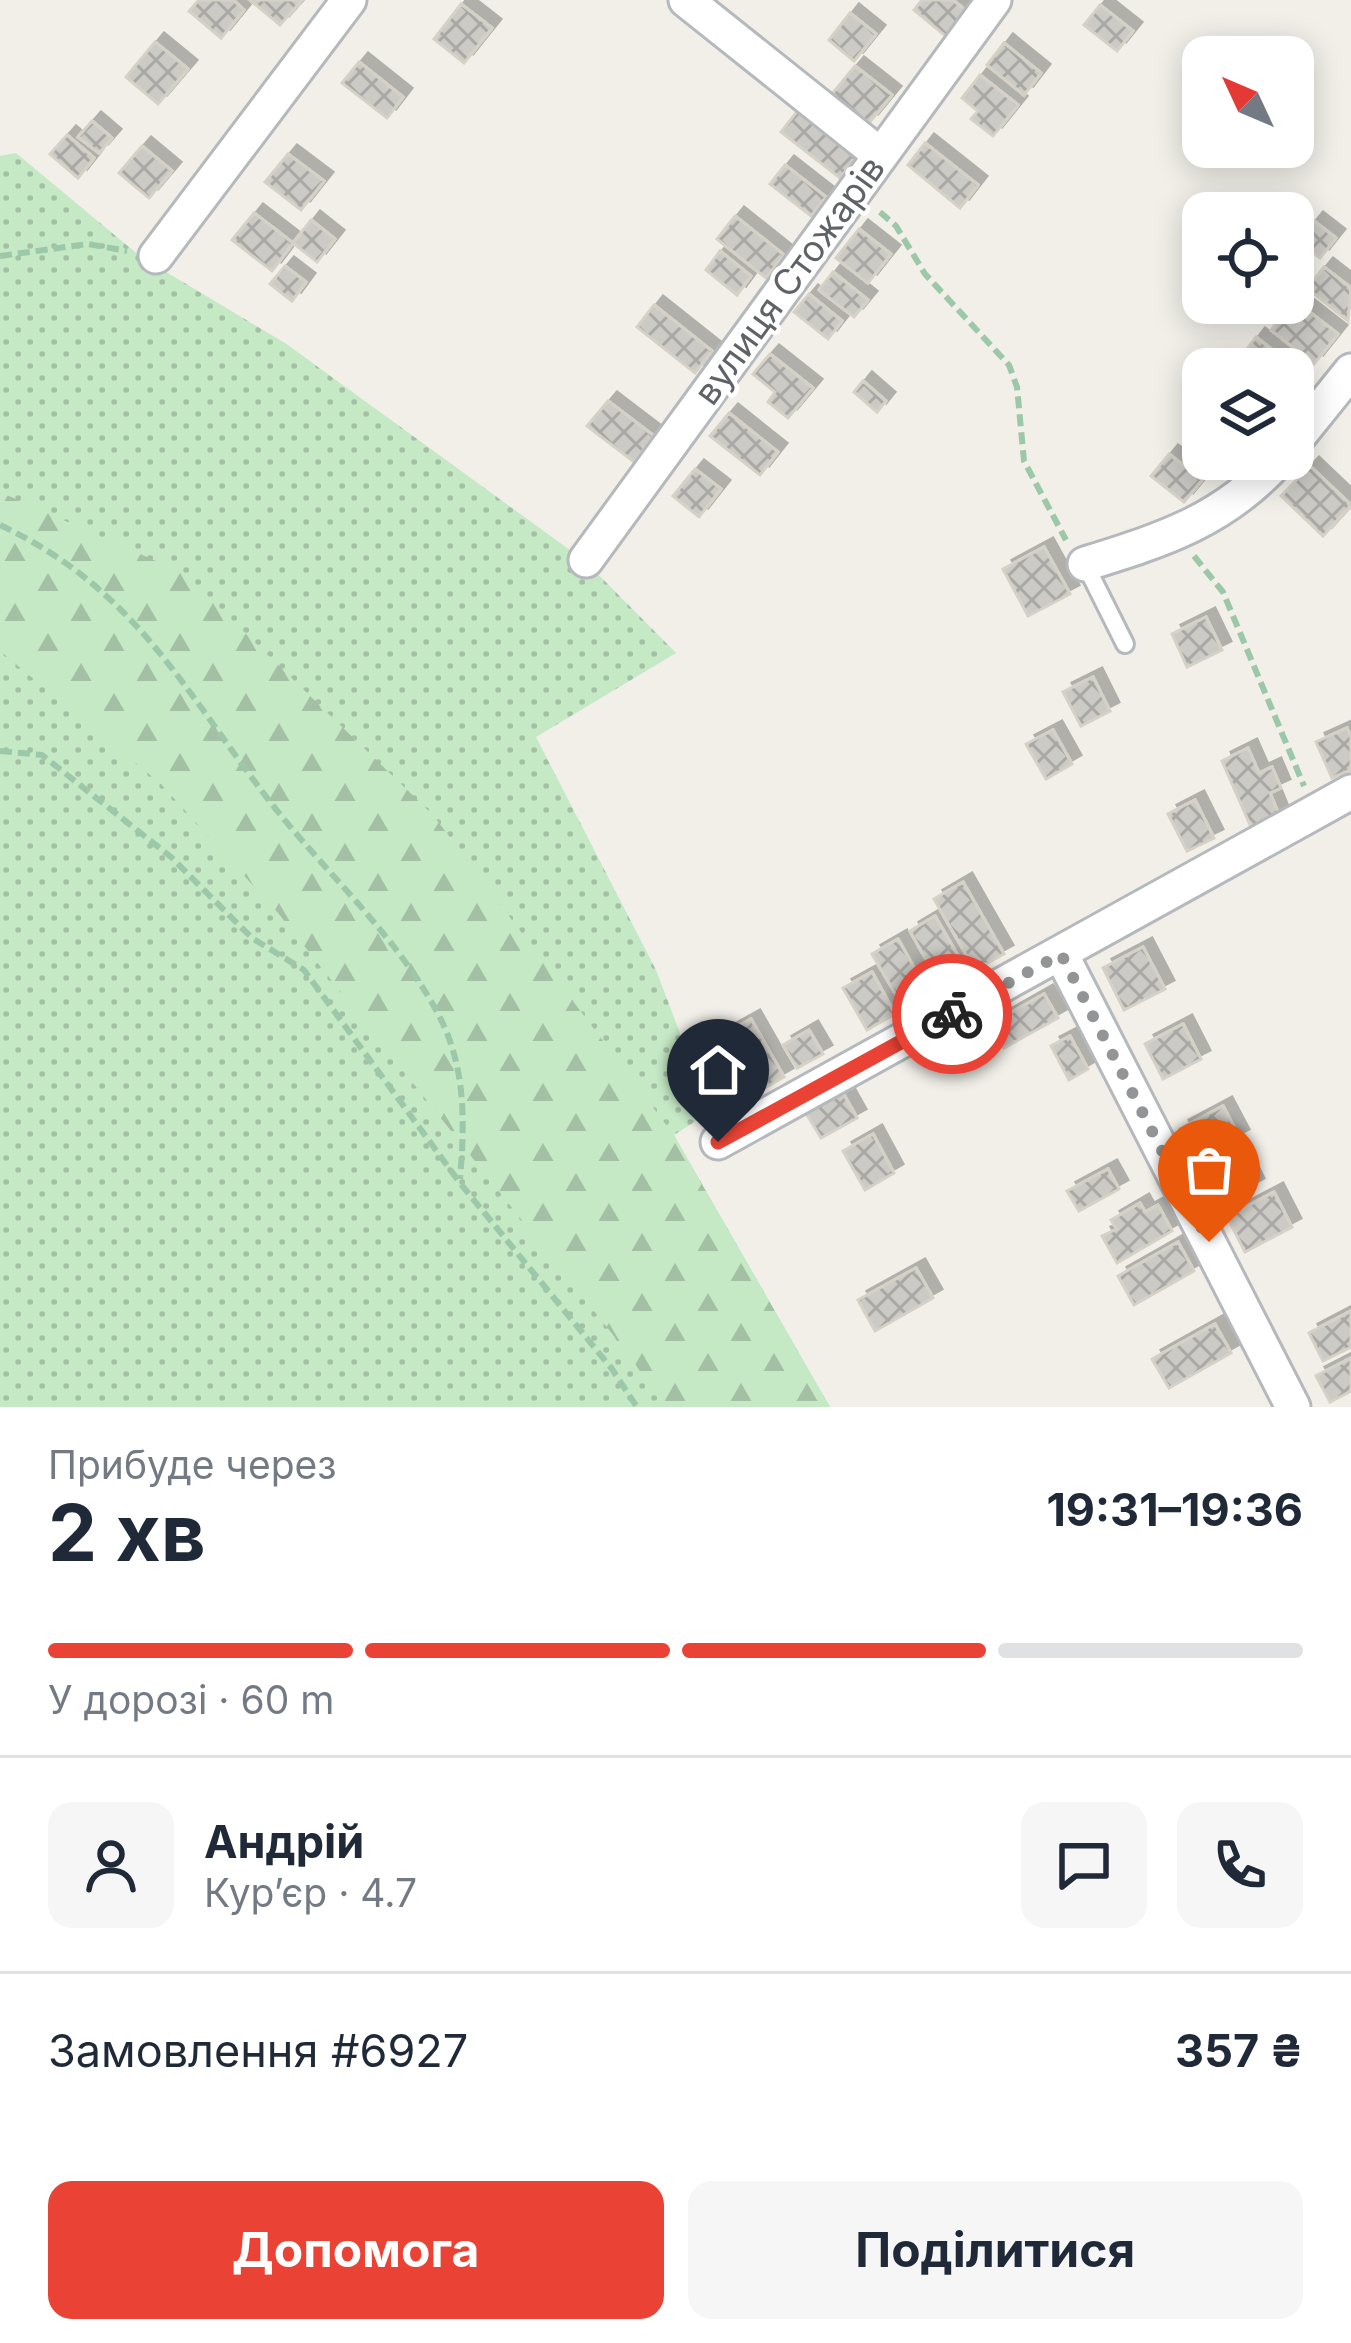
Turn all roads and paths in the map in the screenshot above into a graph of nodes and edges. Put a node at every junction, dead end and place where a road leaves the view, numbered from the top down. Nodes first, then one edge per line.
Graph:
1 (349, 0) edge
2 (686, 0) edge
3 (994, 0) edge
4 (880, 154) junction
5 (855, 190) junction
6 (0, 256) edge
7 (156, 256) joint
8 (1351, 371) edge
9 (1314, 417) edge
10 (1261, 480) edge
11 (0, 525) edge
12 (1178, 535) junction
13 (586, 560) dead end
14 (1085, 564) junction
15 (1125, 644) dead end
16 (0, 751) edge
17 (1351, 792) edge
18 (1315, 812) junction
19 (1061, 954) junction
20 (718, 1142) dead end
21 (460, 1183) junction
22 (637, 1407) edge
23 (1293, 1407) edge

1 - 7 street
2 - 4 street
3 - 4 street, вулиця Стожарів
4 - 5 street, вулиця Стожарів
5 - 13 street, вулиця Стожарів
5 - 14 path
6 - 7 path
8 - 9 street
10 - 12 street
11 - 21 path
12 - 14 street
12 - 18 path
14 - 15 lane
16 - 21 path
17 - 18 street
18 - 19 street
19 - 20 street
19 - 23 street
21 - 22 path

